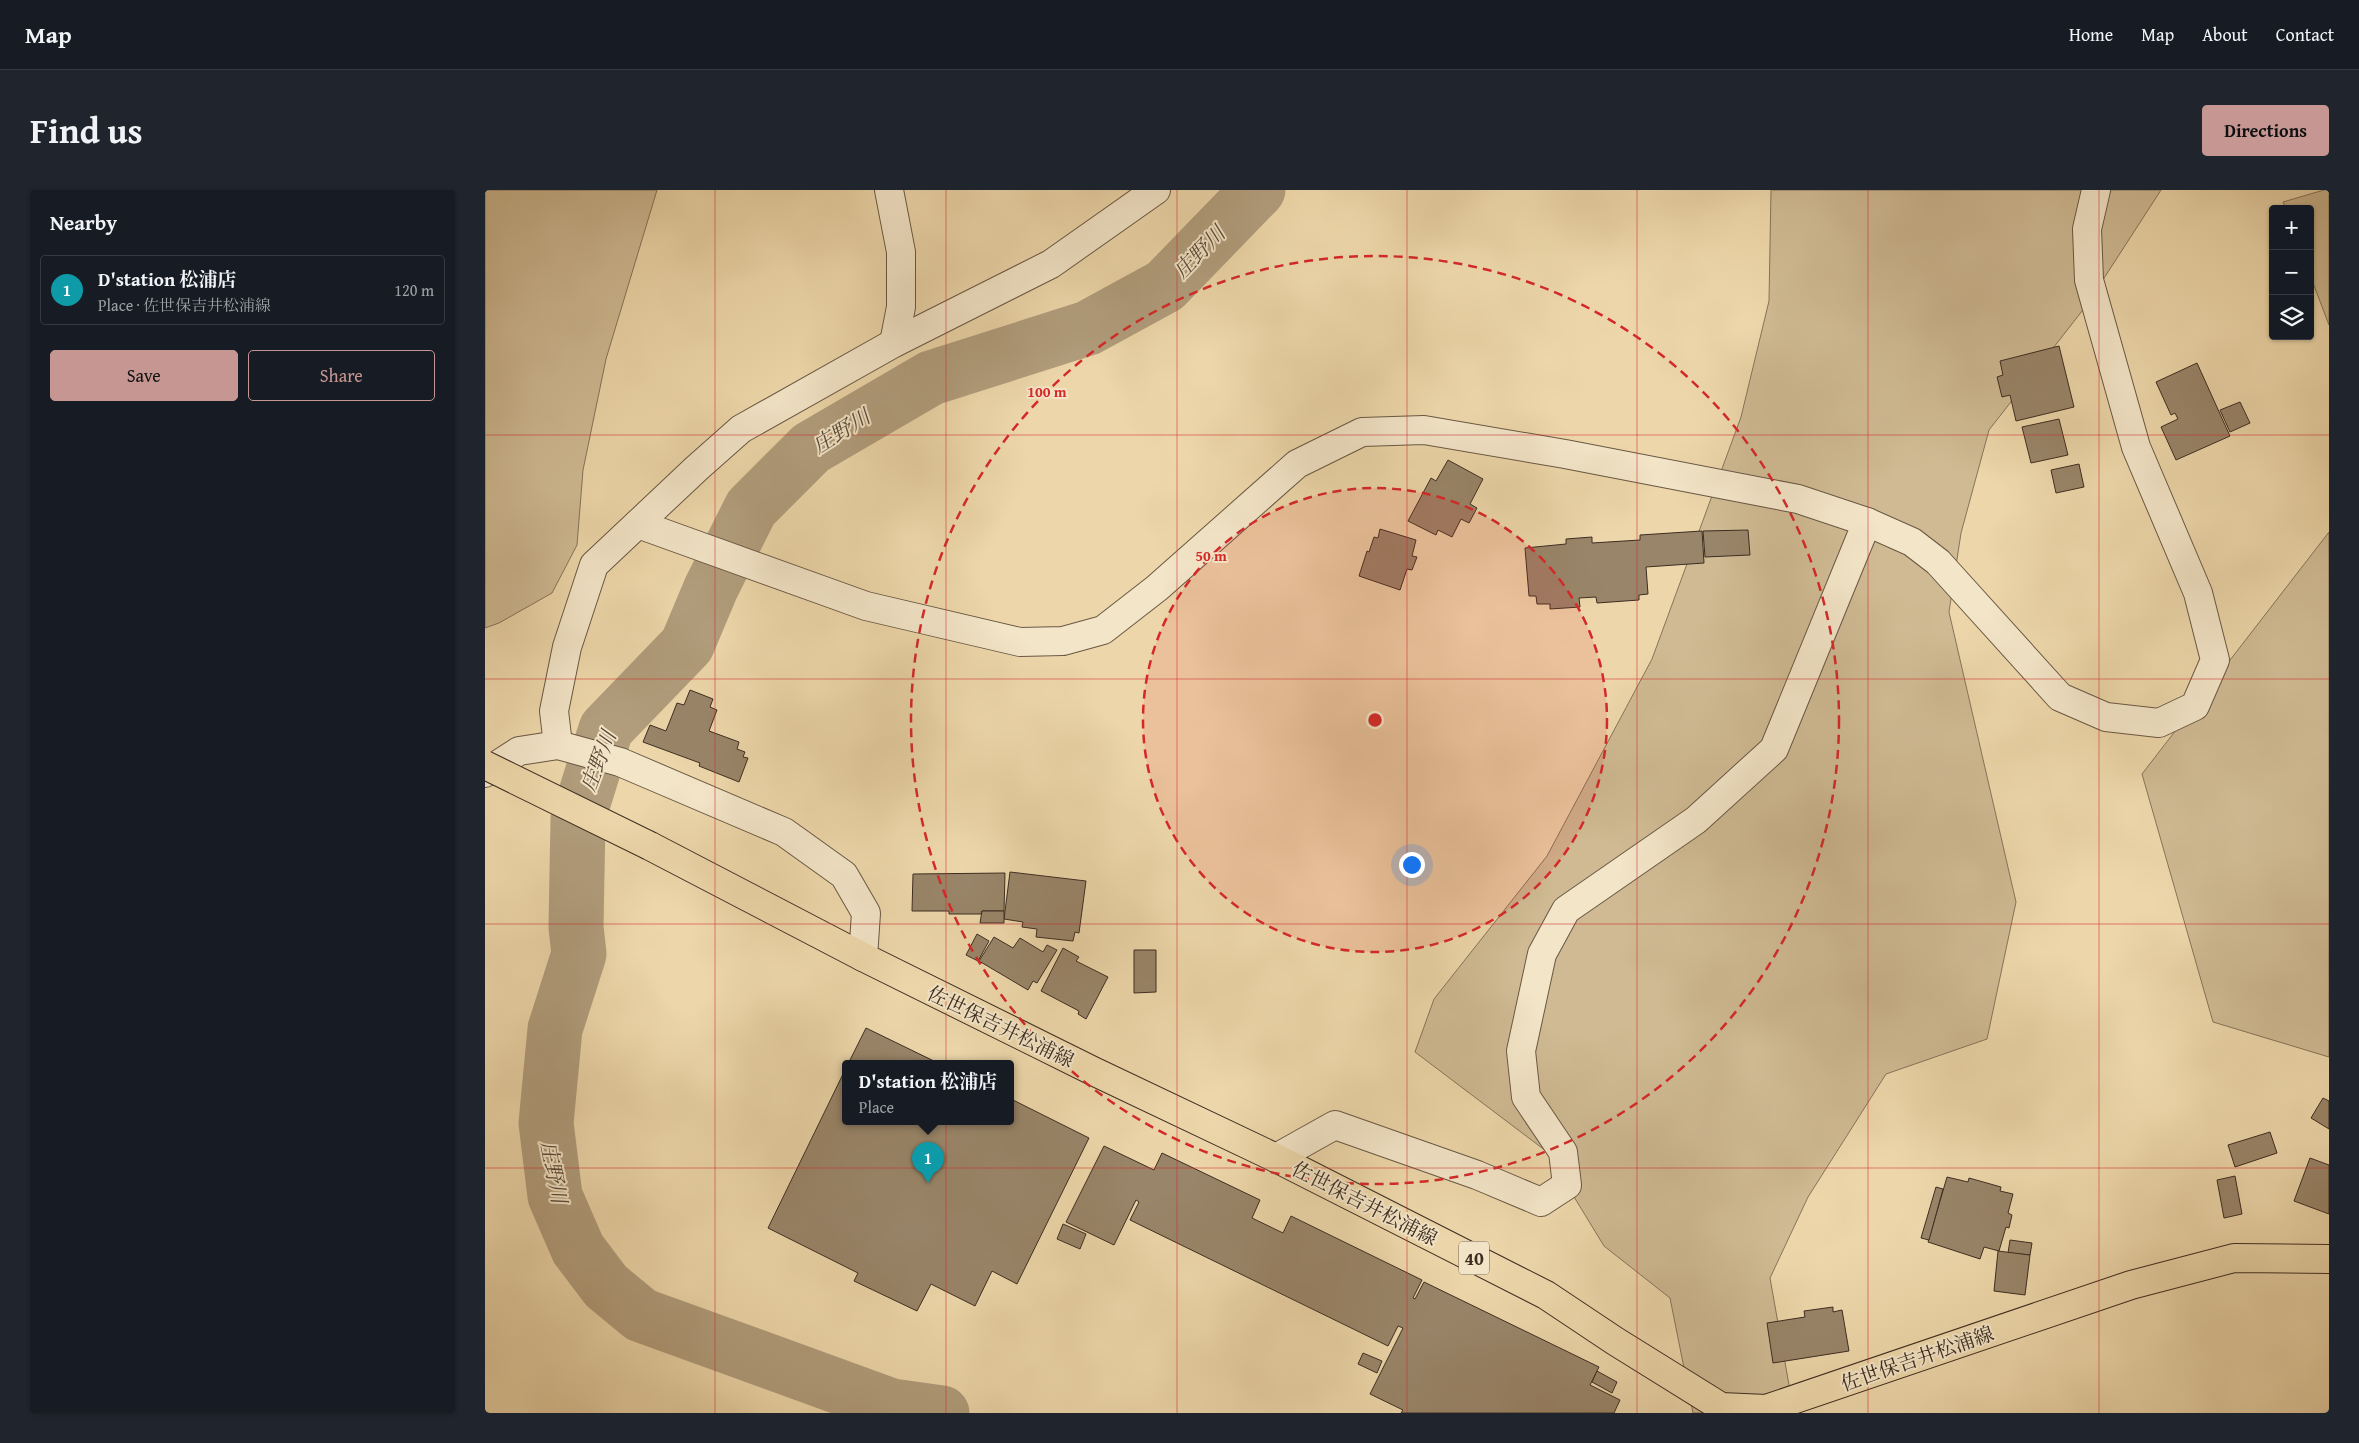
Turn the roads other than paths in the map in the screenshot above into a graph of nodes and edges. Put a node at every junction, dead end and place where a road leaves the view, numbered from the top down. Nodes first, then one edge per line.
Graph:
1 (889, 190) edge
2 (1156, 190) edge
3 (2097, 190) edge
4 (894, 343) junction
5 (1867, 522) junction
6 (638, 524) junction
7 (570, 748) junction
8 (485, 765) edge
9 (485, 773) edge
10 (863, 957) junction
11 (1276, 1158) junction
12 (2329, 1260) edge

1 - 4 street
2 - 4 street
3 - 5 street
4 - 6 street
5 - 6 street
5 - 11 street
6 - 7 street
7 - 9 street
7 - 10 street
8 - 10 main road, 佐世保吉井松浦線 / 40, bridge
10 - 11 main road, 佐世保吉井松浦線 / 40
11 - 12 main road, 佐世保吉井松浦線 / 40

